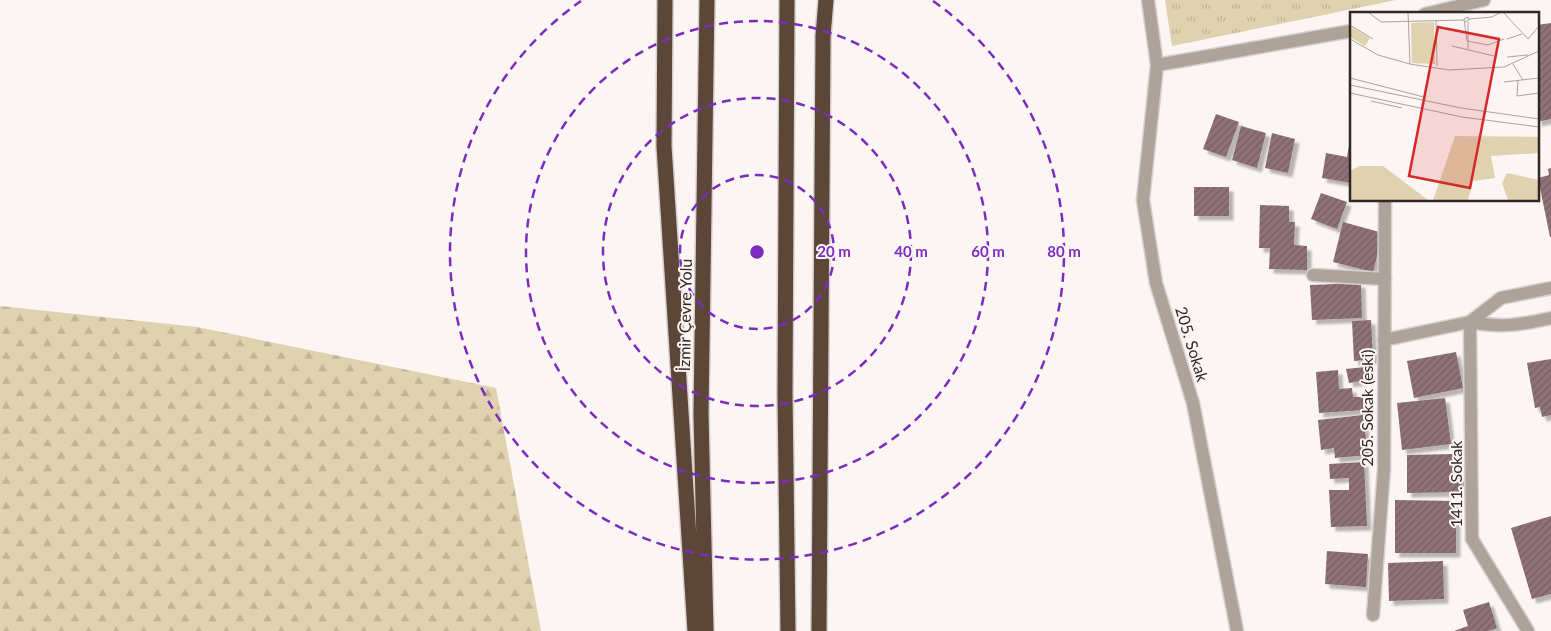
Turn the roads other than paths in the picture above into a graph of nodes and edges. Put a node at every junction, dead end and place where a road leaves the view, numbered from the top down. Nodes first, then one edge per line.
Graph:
1 (665, 0) edge
2 (707, 0) edge
3 (787, 0) edge
4 (826, 0) edge
5 (1148, 0) edge
6 (1484, 0) edge
7 (1433, 12) edge
8 (1350, 31) edge
9 (1157, 65) junction
10 (1386, 201) edge
11 (1313, 275) dead end
12 (1385, 279) junction
13 (1551, 288) edge
14 (1551, 318) edge
15 (1470, 322) junction
16 (1384, 340) junction
17 (1373, 615) dead end
18 (695, 631) edge
19 (706, 631) edge
20 (788, 631) edge
21 (819, 631) edge
22 (1237, 631) edge
23 (1528, 631) edge

1 - 18 highway
2 - 19 highway, İzmir Çevre Yolu
3 - 20 highway
4 - 21 highway
5 - 9 street, 205. Sokak
6 - 7 street
8 - 9 street
9 - 22 street, 205. Sokak
10 - 12 street, 205. Sokak (eski)
11 - 12 street
12 - 16 street, 205. Sokak (eski)
13 - 15 street
14 - 15 street
15 - 16 street
15 - 23 street, 1411. Sokak
16 - 17 street, 205. Sokak (eski)

